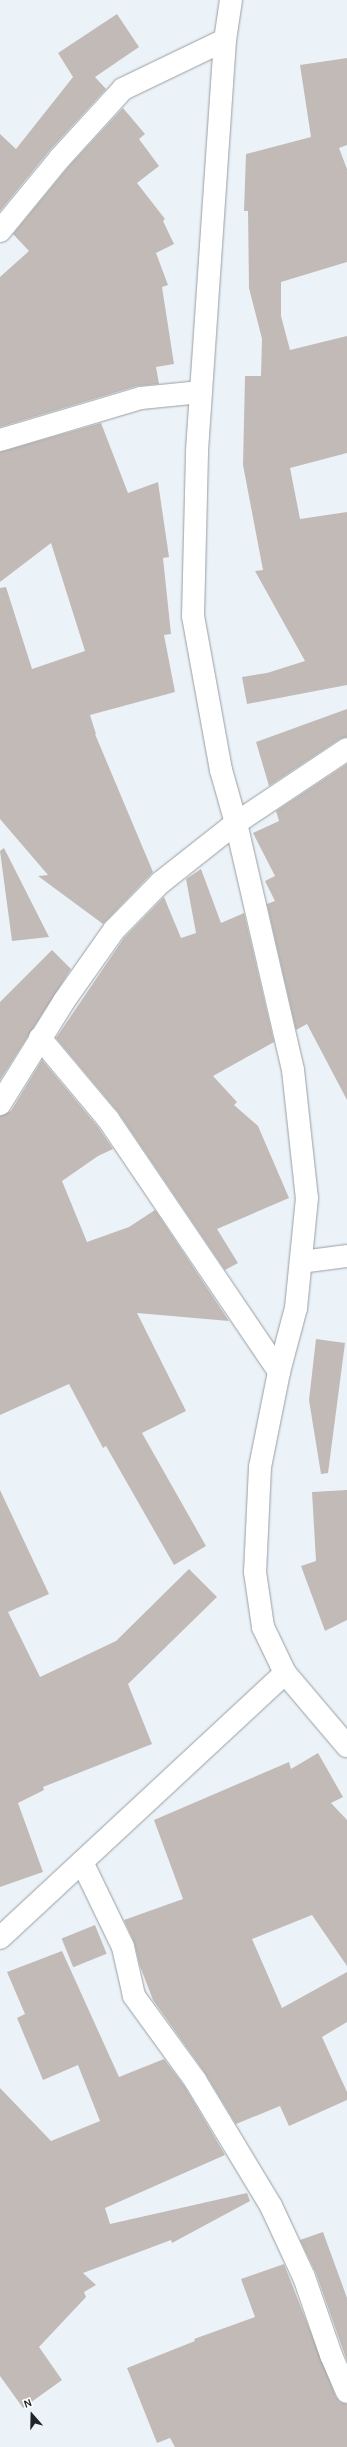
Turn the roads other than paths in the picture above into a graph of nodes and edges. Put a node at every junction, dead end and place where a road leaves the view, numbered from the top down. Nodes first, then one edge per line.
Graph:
1 (231, 0) edge
2 (225, 40) junction
3 (0, 231) edge
4 (201, 392) junction
5 (0, 440) edge
6 (347, 749) edge
7 (236, 823) junction
8 (40, 1038) junction
9 (0, 1104) edge
10 (347, 1256) edge
11 (301, 1262) junction
12 (279, 1372) junction
13 (285, 1673) junction
14 (347, 1746) edge
15 (82, 1862) junction
16 (0, 1938) edge
17 (347, 2392) edge

1 - 2 street
2 - 3 street
2 - 4 street
4 - 5 street
4 - 7 street
6 - 7 street
7 - 8 street
7 - 11 street
8 - 9 street
8 - 12 street
10 - 11 street
11 - 12 street
12 - 13 street
13 - 14 street
13 - 15 street
15 - 16 street
15 - 17 street

